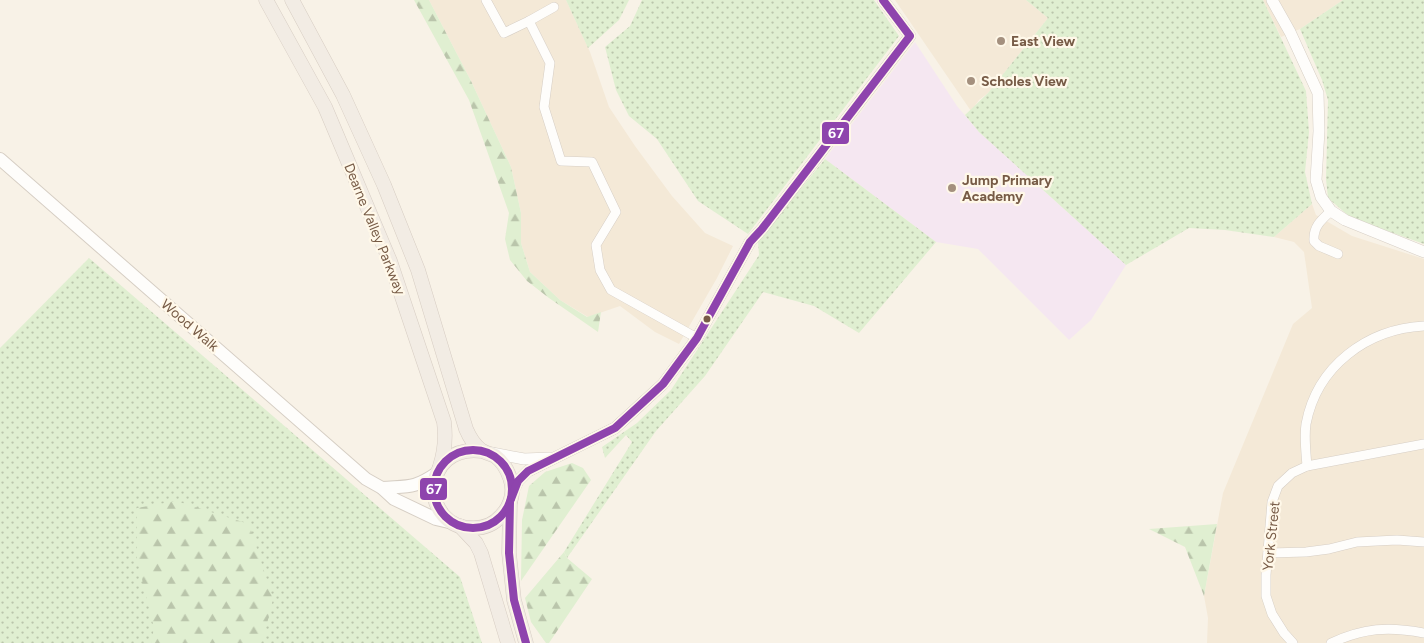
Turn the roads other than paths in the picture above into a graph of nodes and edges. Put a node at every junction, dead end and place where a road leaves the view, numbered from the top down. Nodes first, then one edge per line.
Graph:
1 (266, 0) edge
2 (292, 0) edge
3 (486, 0) edge
4 (883, 0) edge
5 (1273, 0) edge
6 (554, 7) dead end
7 (529, 21) junction
8 (0, 159) edge
9 (1331, 211) junction
10 (1424, 252) edge
11 (1338, 254) dead end
12 (1424, 326) edge
13 (697, 338) junction
14 (1424, 444) edge
15 (484, 451) junction
16 (554, 457) junction
17 (1307, 466) junction
18 (438, 471) junction
19 (382, 488) junction
20 (510, 501) junction
21 (457, 525) junction
22 (1424, 542) edge
23 (1268, 553) junction
24 (1424, 633) edge
25 (508, 643) edge
26 (526, 643) edge
27 (1293, 643) edge
28 (1331, 643) edge

1 - 18 highway, Dearne Valley Parkway
2 - 15 highway, Dearne Valley Parkway
3 - 7 street
4 - 13 street
5 - 9 street
6 - 7 street
7 - 13 street
8 - 19 main road, Wood Walk
9 - 10 street
9 - 11 street
12 - 17 street
13 - 16 street
14 - 17 street, York Street
15 - 16 street
15 - 18 highway
15 - 20 highway
16 - 20 street
17 - 23 street, York Street
18 - 19 main road
18 - 21 highway
19 - 21 main road, Wood Walk
20 - 21 highway
20 - 26 highway
21 - 25 highway
22 - 23 street
23 - 27 street, York Street
24 - 28 street

